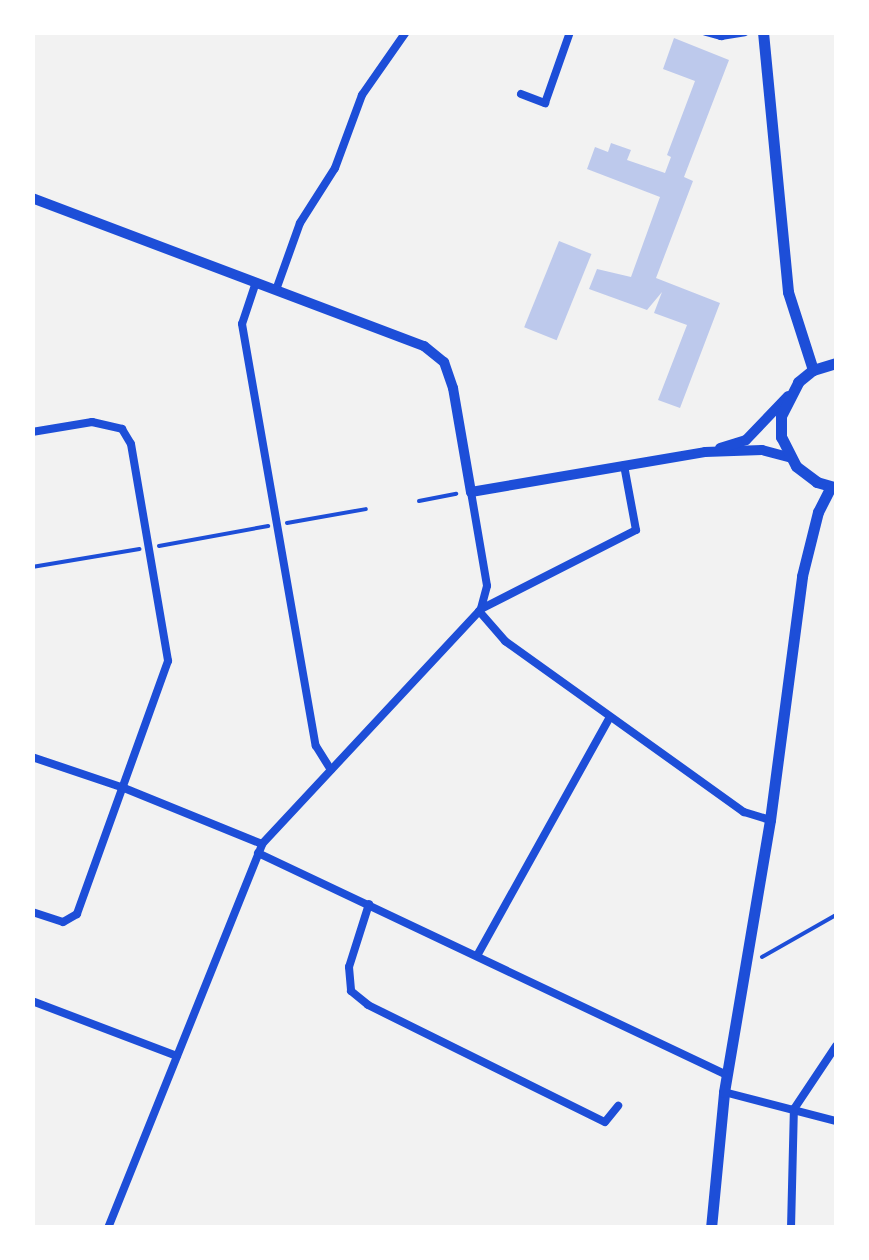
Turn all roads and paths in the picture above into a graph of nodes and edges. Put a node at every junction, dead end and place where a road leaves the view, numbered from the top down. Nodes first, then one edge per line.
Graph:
1 (406, 32) edge
2 (570, 32) edge
3 (706, 32) edge
4 (745, 32) edge
5 (763, 32) edge
6 (521, 94) dead end
7 (32, 198) edge
8 (256, 282) junction
9 (276, 290) junction
10 (836, 363) edge
11 (813, 370) junction
12 (788, 396) junction
13 (32, 432) edge
14 (705, 452) junction
15 (789, 457) junction
16 (624, 464) junction
17 (834, 487) edge
18 (471, 492) junction
19 (419, 500) dead end
20 (366, 510) dead end
21 (276, 525) junction
22 (151, 547) junction
23 (32, 567) edge
24 (480, 610) junction
25 (610, 716) junction
26 (32, 758) edge
27 (331, 770) junction
28 (124, 788) junction
29 (770, 820) junction
30 (260, 848) junction
31 (369, 904) junction
32 (32, 912) edge
33 (836, 915) edge
34 (478, 954) junction
35 (747, 964) junction
36 (32, 1002) edge
37 (836, 1046) edge
38 (177, 1056) junction
39 (727, 1076) junction
40 (724, 1092) junction
41 (618, 1106) dead end
42 (794, 1109) junction
43 (836, 1121) edge
44 (108, 1228) edge
45 (712, 1228) edge
46 (791, 1228) edge

1 - 9 street
2 - 6 street
3 - 4 street
5 - 11 main road
7 - 8 street
8 - 9 street
8 - 21 street
9 - 18 street
10 - 11 main road
11 - 12 main road
12 - 14 street
12 - 15 main road
13 - 22 street
14 - 15 street
14 - 16 street
15 - 17 main road
16 - 18 street
16 - 24 street
17 - 29 main road
18 - 19 path
18 - 24 street
20 - 21 path
21 - 22 path
21 - 27 street
22 - 23 path
22 - 28 street
24 - 25 street
24 - 27 street
25 - 29 street
25 - 34 street
26 - 28 street
27 - 30 street
28 - 30 street
28 - 32 street
29 - 35 main road
30 - 31 street
30 - 38 street
31 - 34 street
31 - 41 street
33 - 35 path
34 - 39 street
35 - 39 main road
36 - 38 street
37 - 42 street
38 - 44 street
39 - 40 main road
40 - 42 street
40 - 45 main road
42 - 43 street
42 - 46 street

